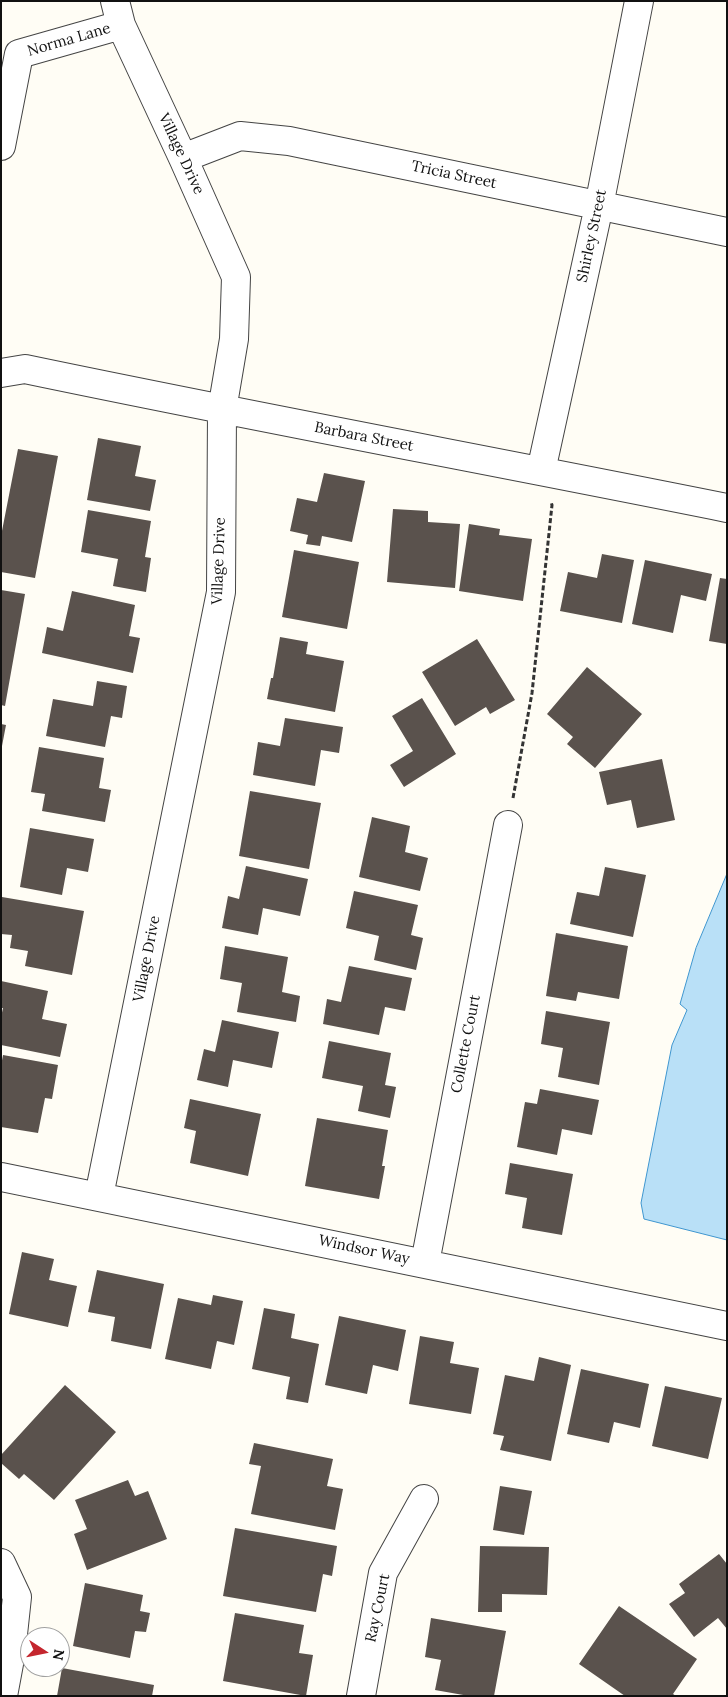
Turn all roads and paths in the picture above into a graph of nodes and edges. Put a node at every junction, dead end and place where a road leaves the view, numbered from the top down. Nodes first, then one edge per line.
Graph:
1 (640, 1) edge
2 (118, 13) edge
3 (1, 146) edge
4 (183, 158) junction
5 (599, 206) junction
6 (727, 232) edge
7 (1, 373) edge
8 (222, 410) junction
9 (541, 471) junction
10 (727, 508) edge
11 (508, 825) joint
12 (1, 1177) edge
13 (99, 1196) junction
14 (425, 1263) junction
15 (727, 1326) edge
16 (424, 1499) dead end
17 (1, 1563) edge
18 (3, 1696) edge
19 (360, 1696) edge

1 - 5 street, Shirley Street
2 - 3 street, Norma Lane
2 - 4 street, Village Drive
4 - 5 street, Tricia Street
4 - 8 street, Village Drive
5 - 6 street, Tricia Street
5 - 9 street, Shirley Street
7 - 8 street, Barbara Street
8 - 9 street, Barbara Street
8 - 13 street, Village Drive
9 - 10 street, Barbara Street
9 - 11 path
11 - 14 street, Collette Court
12 - 13 street, Windsor Way
13 - 14 street, Windsor Way
14 - 15 street, Windsor Way
16 - 19 street, Ray Court
17 - 18 street

